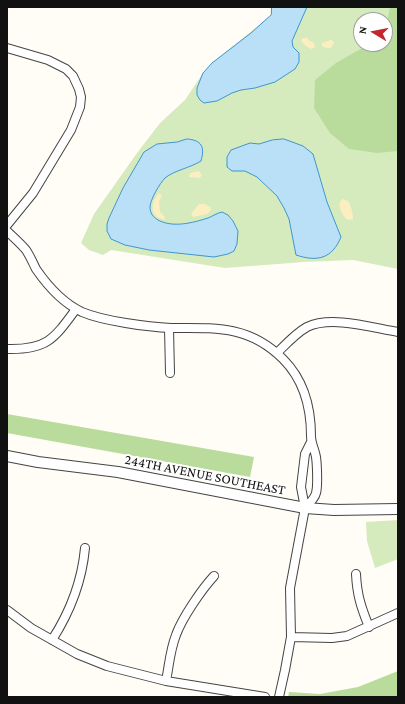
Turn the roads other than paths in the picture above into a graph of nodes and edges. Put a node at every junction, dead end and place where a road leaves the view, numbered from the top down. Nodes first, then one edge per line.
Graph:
1 (7, 48) edge
2 (7, 225) edge
3 (7, 230) edge
4 (76, 309) junction
5 (169, 328) junction
6 (398, 332) edge
7 (7, 348) edge
8 (277, 353) junction
9 (170, 373) dead end
10 (311, 442) junction
11 (7, 456) edge
12 (306, 508) junction
13 (398, 509) edge
14 (85, 548) dead end
15 (356, 574) dead end
16 (214, 576) dead end
17 (7, 610) edge
18 (398, 613) edge
19 (369, 627) junction
20 (291, 637) junction
21 (52, 640) junction
22 (166, 681) junction
23 (265, 697) edge
24 (279, 697) edge

1 - 2 street
3 - 4 street
4 - 5 street
4 - 7 street
5 - 8 street
5 - 9 street
6 - 8 street
8 - 10 street
10 - 12 street
10 - 12 street
11 - 12 street, 244TH AVENUE SOUTHEAST
12 - 13 street, 244TH AVENUE SOUTHEAST
12 - 20 street
14 - 21 street
15 - 19 street
16 - 22 street
17 - 21 street
18 - 19 street
19 - 20 street
20 - 24 street
21 - 22 street
22 - 23 street

